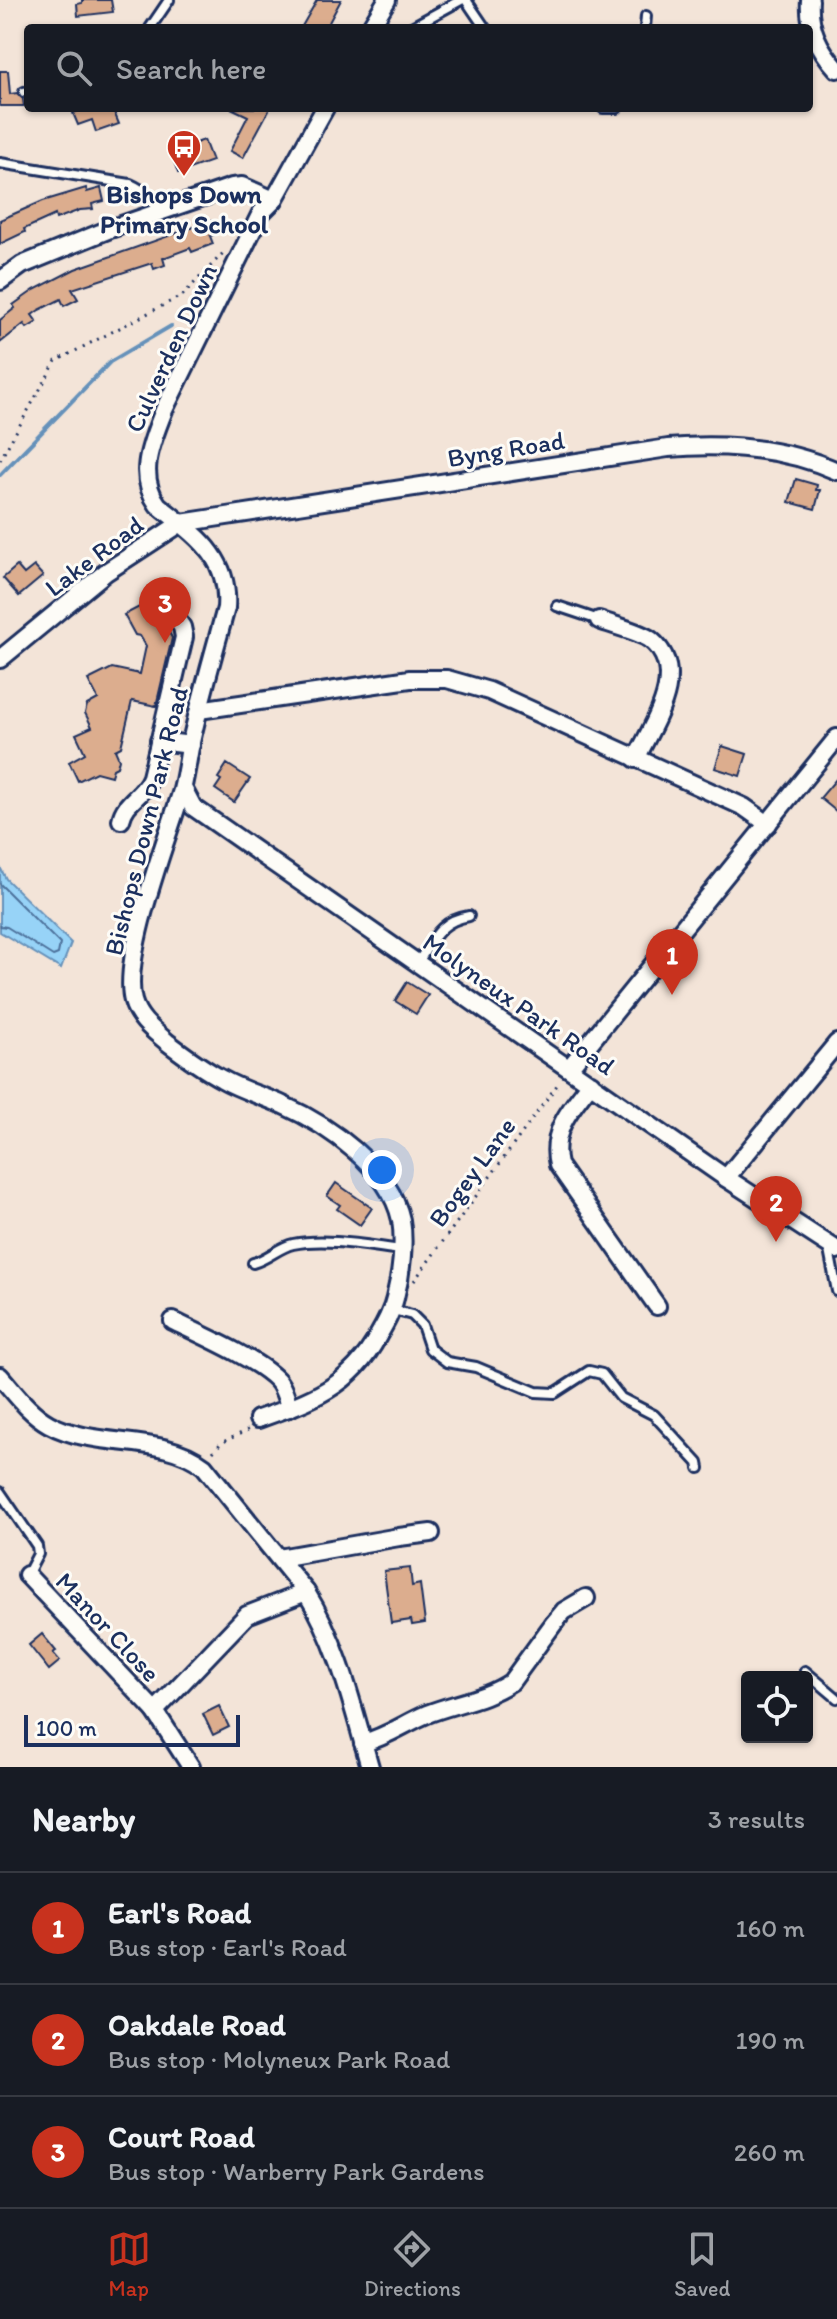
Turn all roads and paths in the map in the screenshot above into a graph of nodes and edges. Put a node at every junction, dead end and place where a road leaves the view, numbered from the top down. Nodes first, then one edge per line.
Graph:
1 (169, 0) edge
2 (463, 0) edge
3 (810, 0) edge
4 (379, 3) edge
5 (646, 16) dead end
6 (153, 24) edge
7 (371, 24) edge
8 (418, 24) edge
9 (482, 24) edge
10 (645, 24) edge
11 (812, 24) edge
12 (813, 32) edge
13 (837, 69) edge
14 (323, 112) edge
15 (0, 163) edge
16 (274, 200) junction
17 (158, 213) junction
18 (232, 244) dead end
19 (0, 281) edge
20 (0, 460) edge
21 (837, 471) edge
22 (181, 523) junction
23 (215, 556) joint
24 (168, 606) dead end
25 (557, 606) dead end
26 (599, 620) joint
27 (0, 659) edge
28 (199, 710) junction
29 (837, 738) edge
30 (159, 741) junction
31 (191, 745) junction
32 (636, 759) junction
33 (183, 788) junction
34 (121, 820) dead end
35 (768, 824) junction
36 (469, 916) dead end
37 (418, 962) junction
38 (837, 1043) edge
39 (570, 1067) junction
40 (591, 1083) junction
41 (726, 1178) junction
42 (833, 1247) edge
43 (402, 1250) junction
44 (253, 1263) dead end
45 (837, 1291) edge
46 (397, 1292) junction
47 (657, 1306) dead end
48 (393, 1310) junction
49 (173, 1321) dead end
50 (0, 1376) edge
51 (290, 1408) junction
52 (258, 1419) joint
53 (204, 1466) junction
54 (699, 1468) dead end
55 (0, 1492) edge
56 (431, 1533) dead end
57 (279, 1558) junction
58 (27, 1575) joint
59 (306, 1592) junction
60 (586, 1598) dead end
61 (813, 1678) edge
62 (837, 1698) edge
63 (155, 1711) junction
64 (363, 1743) junction
65 (191, 1767) edge
66 (370, 1767) edge

1 - 6 lane
2 - 8 lane
2 - 9 lane
3 - 11 street
4 - 7 street
5 - 10 lane
12 - 13 street
14 - 16 street, Culverden Down
15 - 17 lane
16 - 17 street
16 - 22 street, Culverden Down
17 - 19 street
18 - 20 path
21 - 22 street, Byng Road
22 - 23 street, Culverden Down
22 - 27 street, Lake Road
23 - 28 street, Bishops Down Park Road
24 - 30 street
25 - 26 lane
26 - 32 street
28 - 31 street, Bishops Down Park Road
28 - 32 street
29 - 35 street
30 - 31 street
30 - 34 street
31 - 33 street, Bishops Down Park Road
32 - 35 street
33 - 37 street, Molyneux Park Road
33 - 43 street, Bishops Down Park Road
35 - 39 street
36 - 37 lane
37 - 39 street, Molyneux Park Road
38 - 41 street
39 - 40 street, Molyneux Park Road
39 - 46 path, Bogey Lane
40 - 41 street, Molyneux Park Road
40 - 47 street
41 - 42 street, Molyneux Park Road
42 - 45 lane
43 - 44 lane
43 - 46 street, Bishops Down Park Road
46 - 48 street, Bishops Down Park Road
48 - 51 street, Bishops Down Park Road
48 - 54 lane
49 - 51 street
50 - 53 street
51 - 52 street, Bishops Down Park Road
52 - 53 path
53 - 57 street
55 - 58 lane
56 - 57 street
57 - 59 street
58 - 63 street, Manor Close
59 - 63 street, Manor Close
59 - 64 street
60 - 64 street
61 - 62 lane
63 - 65 street, Manor Close
64 - 66 street

